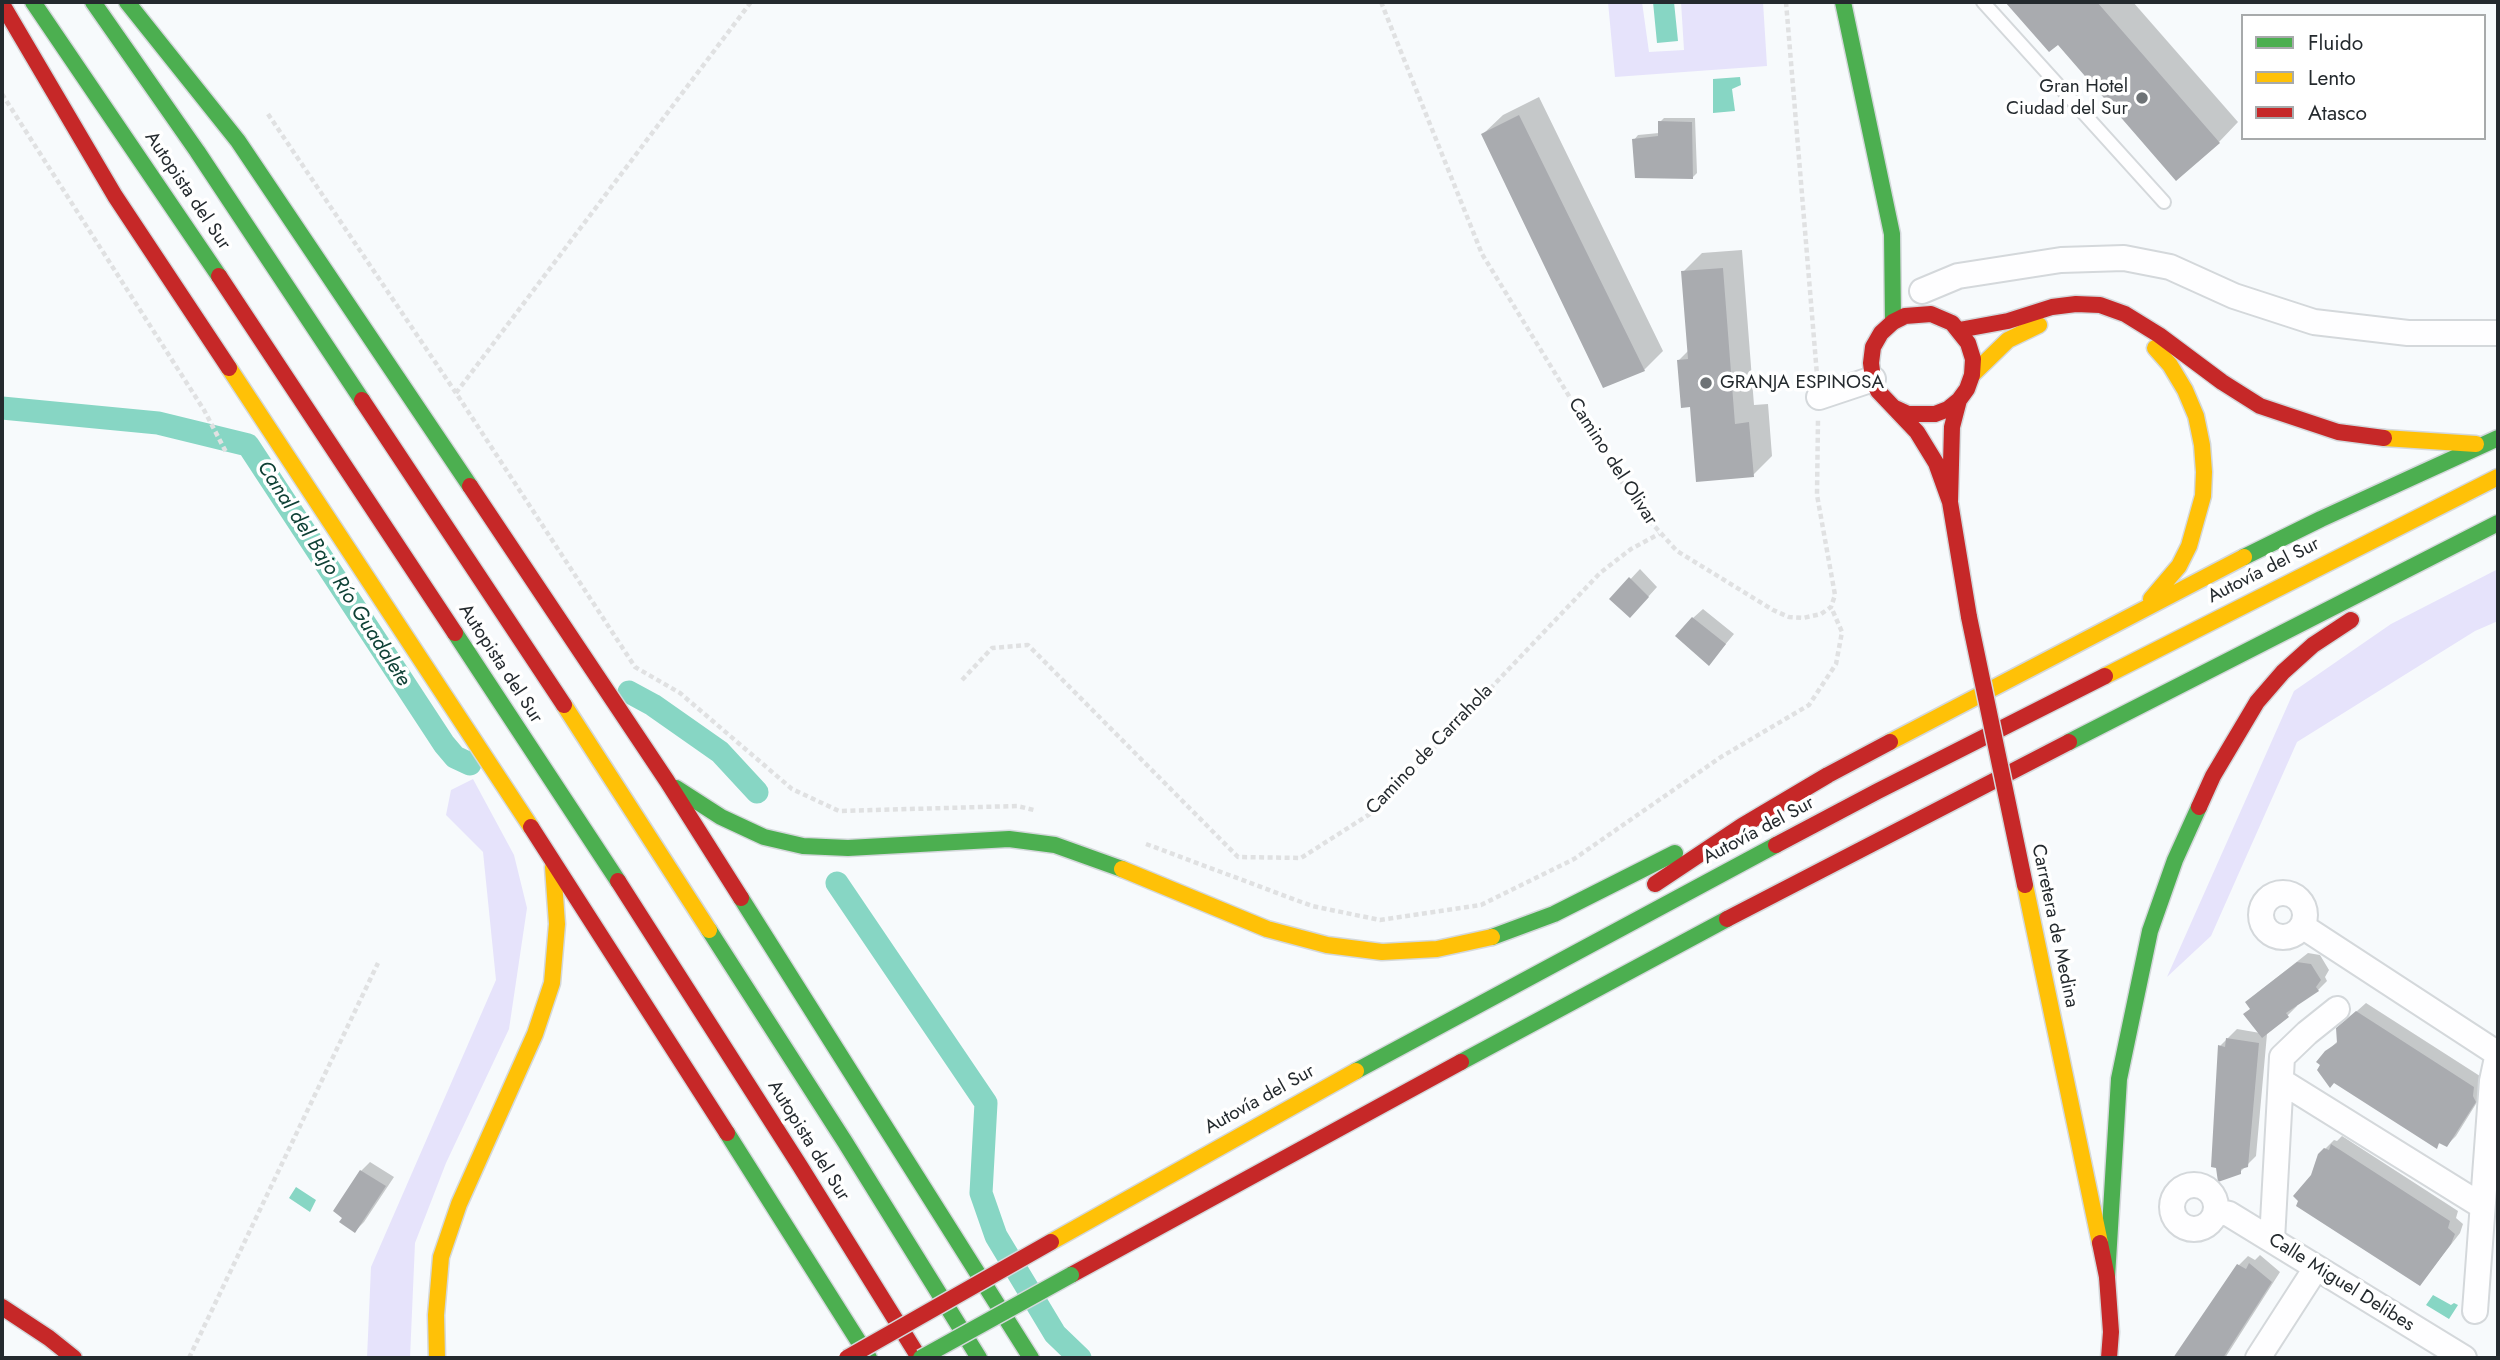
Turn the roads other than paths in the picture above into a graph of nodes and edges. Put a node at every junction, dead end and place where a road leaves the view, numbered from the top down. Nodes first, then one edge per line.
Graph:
1 (33, 2) edge
2 (93, 2) edge
3 (127, 2) edge
4 (1843, 2) edge
5 (1983, 2) edge
6 (2, 4) edge
7 (2164, 202) dead end
8 (1892, 234) junction
9 (1916, 282) junction
10 (1944, 318) junction
11 (1893, 322) junction
12 (1959, 330) junction
13 (2498, 333) edge
14 (1972, 375) junction
15 (1872, 379) junction
16 (1819, 397) road end
17 (1959, 400) junction
18 (1895, 408) junction
19 (2498, 438) edge
20 (2482, 444) junction
21 (2498, 477) edge
22 (1951, 502) junction
23 (2498, 523) edge
24 (2498, 532) edge
25 (2461, 560) dead end
26 (2366, 610) dead end
27 (2138, 611) junction
28 (667, 781) junction
29 (1742, 826) junction
30 (553, 861) junction
31 (1641, 893) dead end
32 (2302, 926) dead end
33 (1472, 991) dead end
34 (2337, 1009) dead end
35 (2498, 1054) edge
36 (1381, 1057) junction
37 (2281, 1081) junction
38 (2482, 1206) junction
39 (2216, 1211) dead end
40 (2272, 1240) junction
41 (2316, 1268) junction
42 (2107, 1277) junction
43 (2, 1307) edge
44 (2476, 1311) dead end
45 (2262, 1357) edge
46 (74, 1358) edge
47 (437, 1358) edge
48 (847, 1358) edge
49 (869, 1358) edge
50 (920, 1358) edge
51 (979, 1358) edge
52 (1031, 1358) edge
53 (2109, 1358) edge
54 (2464, 1358) edge

1 - 50 main road, Autopista del Sur
2 - 51 main road, Autopista del Sur
3 - 28 main road
4 - 8 main road
5 - 7 lane
6 - 30 main road
8 - 9 main road
8 - 11 main road
9 - 10 main road
9 - 13 street
10 - 11 main road
10 - 12 main road
11 - 15 main road
12 - 14 main road
12 - 20 main road
14 - 17 main road
14 - 27 main road
15 - 16 street
15 - 18 main road
17 - 18 main road
17 - 22 main road
18 - 22 main road
19 - 20 main road
20 - 27 main road
21 - 36 main road, Autovía del Sur
22 - 42 main road, Carretera de Medina, bridge
23 - 50 main road, bridge
24 - 25 main road
26 - 42 main road
27 - 29 main road
28 - 29 main road
28 - 52 main road
29 - 31 main road
30 - 47 main road
30 - 49 main road
32 - 35 street
33 - 36 main road
34 - 37 street
35 - 38 street
36 - 48 main road, Autovía del Sur, bridge
37 - 38 street
37 - 40 street
38 - 44 street
39 - 40 street, Calle Miguel Delibes
40 - 41 street, Calle Miguel Delibes
41 - 45 street
41 - 54 street, Calle Miguel Delibes
42 - 53 main road, Carretera de Medina
43 - 46 main road

